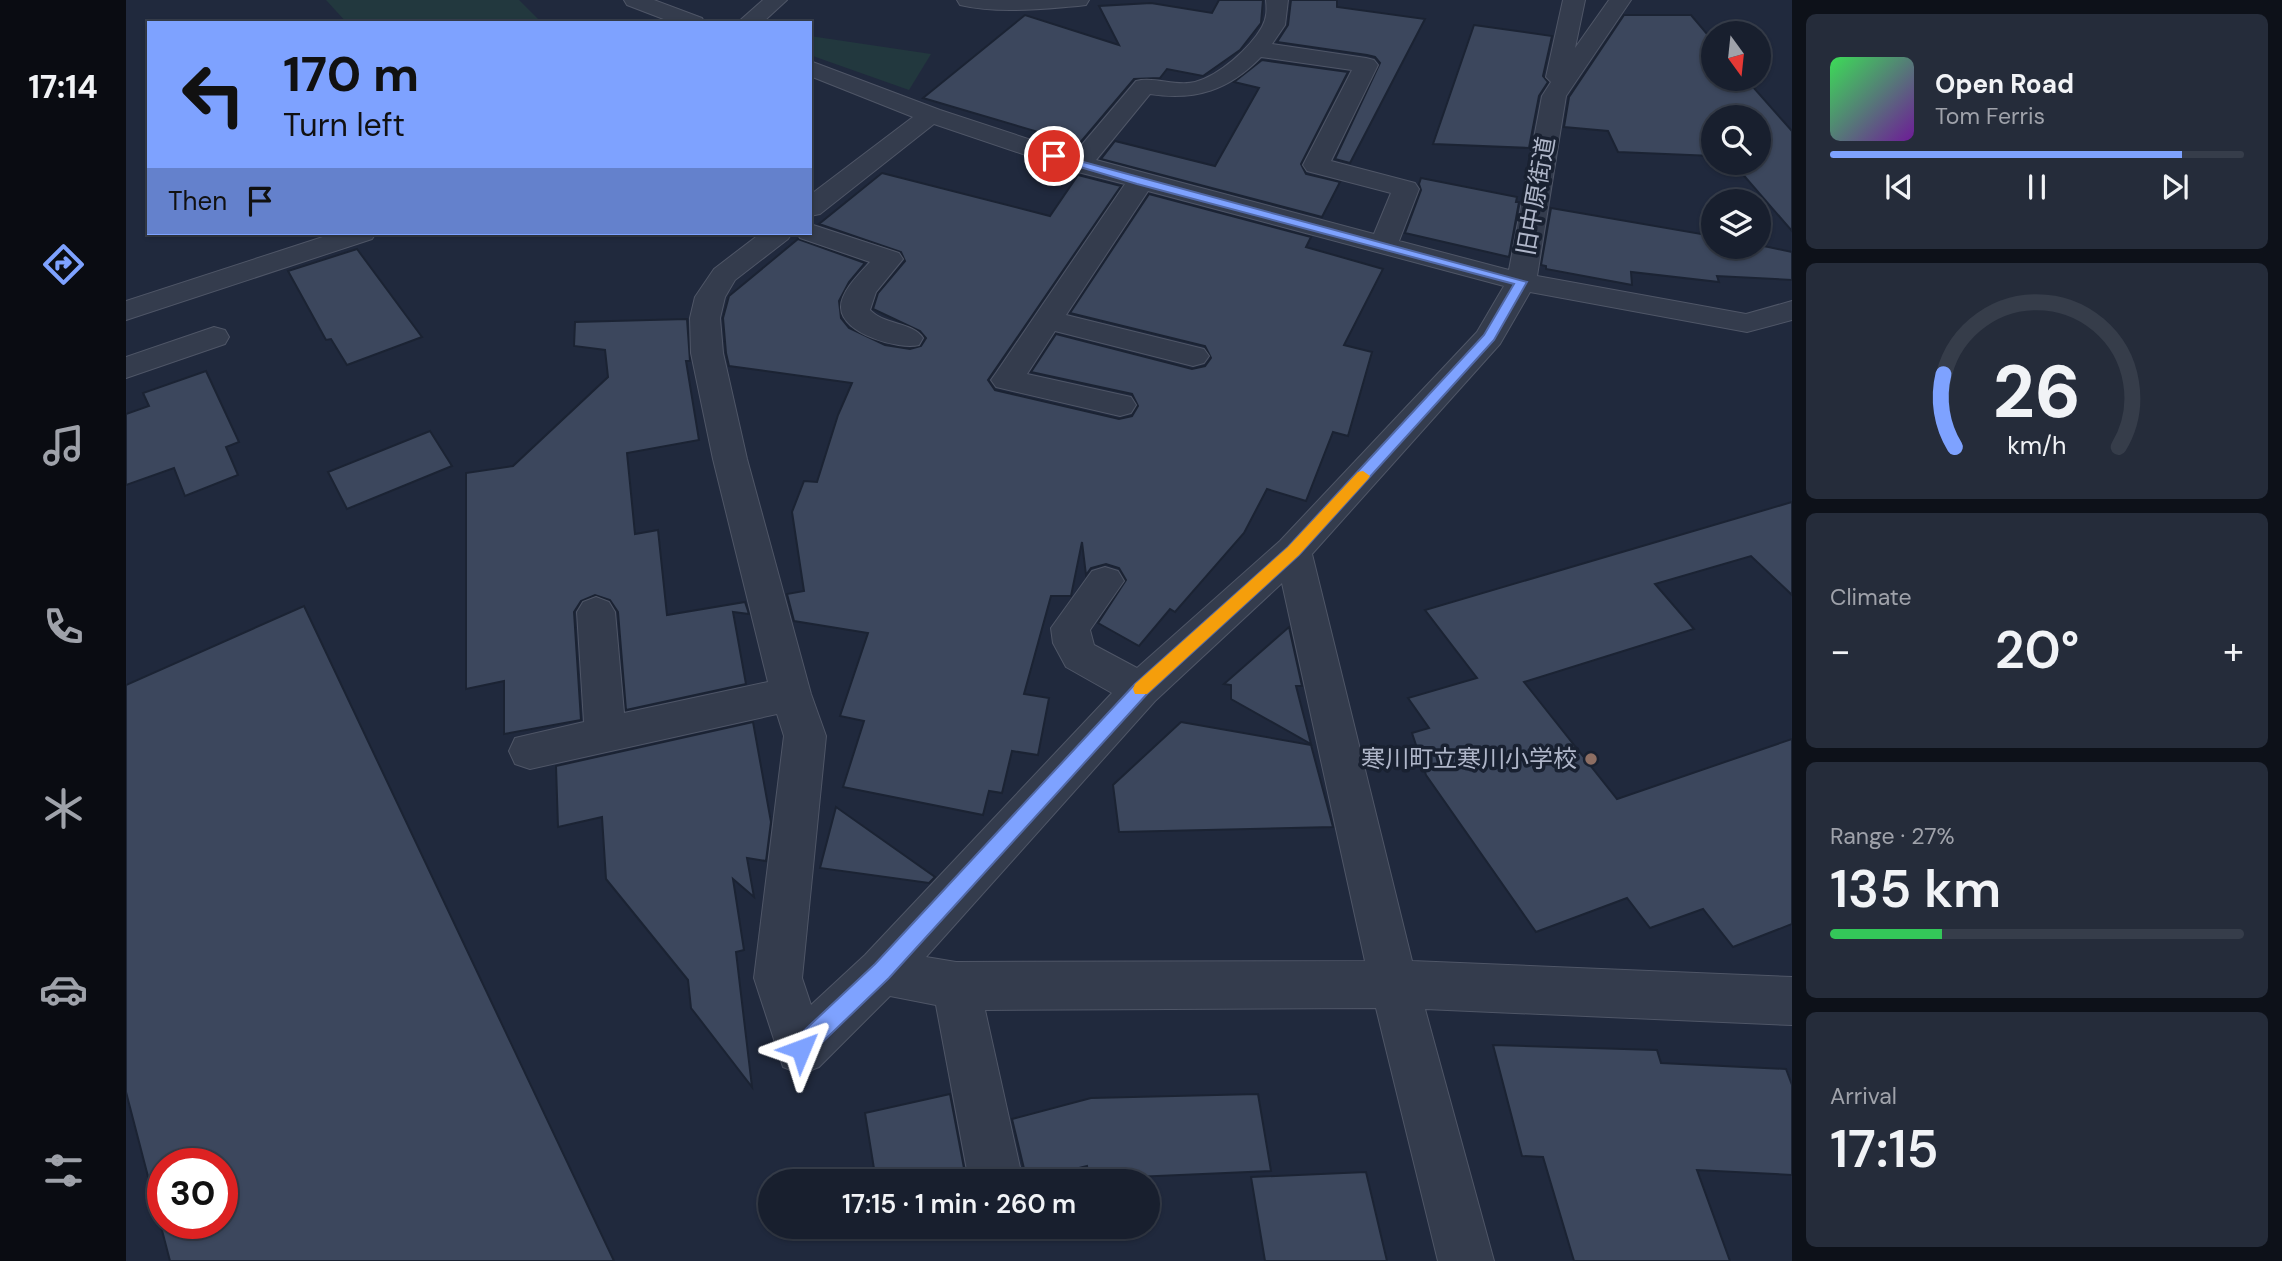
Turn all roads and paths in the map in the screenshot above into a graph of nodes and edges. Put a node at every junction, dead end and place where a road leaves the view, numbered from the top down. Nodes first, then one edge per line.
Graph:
1 (635, 0) edge
2 (776, 0) edge
3 (968, 0) edge
4 (1078, 0) edge
5 (1277, 0) edge
6 (1574, 0) edge
7 (1620, 0) edge
8 (1036, 1) edge
9 (689, 21) edge
10 (750, 21) edge
11 (1569, 23) junction
12 (1599, 30) junction
13 (1256, 49) junction
14 (812, 69) edge
15 (1554, 96) junction
16 (931, 115) junction
17 (1079, 164) junction
18 (1141, 181) junction
19 (812, 206) edge
20 (812, 233) edge
21 (356, 235) edge
22 (775, 235) edge
23 (1383, 246) junction
24 (1521, 282) junction
25 (1792, 310) edge
26 (126, 311) edge
27 (1048, 320) junction
28 (214, 337) dead end
29 (908, 338) dead end
30 (1193, 356) dead end
31 (126, 369) edge
32 (1120, 405) dead end
33 (1293, 551) junction
34 (1105, 581) dead end
35 (596, 612) dead end
36 (1141, 689) junction
37 (791, 694) junction
38 (605, 735) junction
39 (530, 751) dead end
40 (882, 971) junction
41 (1394, 984) junction
42 (956, 986) junction
43 (1792, 1001) edge
44 (994, 1169) edge
45 (1466, 1261) edge

1 - 9 street
2 - 10 street
3 - 8 street
4 - 8 street
5 - 13 street
6 - 11 street
7 - 12 street, 旧中原街道
11 - 12 street
11 - 15 street
12 - 15 street, 旧中原街道
13 - 17 street
13 - 23 street
14 - 16 street
15 - 24 street, 旧中原街道
16 - 17 street
16 - 19 street
17 - 18 street
18 - 23 street
18 - 27 street
20 - 29 street
21 - 26 street
22 - 37 street
23 - 24 street
24 - 25 street
24 - 33 street, 旧中原街道
27 - 30 street
27 - 32 street
28 - 31 street
33 - 36 street, 旧中原街道
33 - 41 street
34 - 36 street
35 - 38 street
36 - 40 street, 旧中原街道
37 - 38 street
37 - 40 street, 旧中原街道
38 - 39 street
40 - 42 street
41 - 42 street
41 - 43 street
41 - 45 street
42 - 44 street

